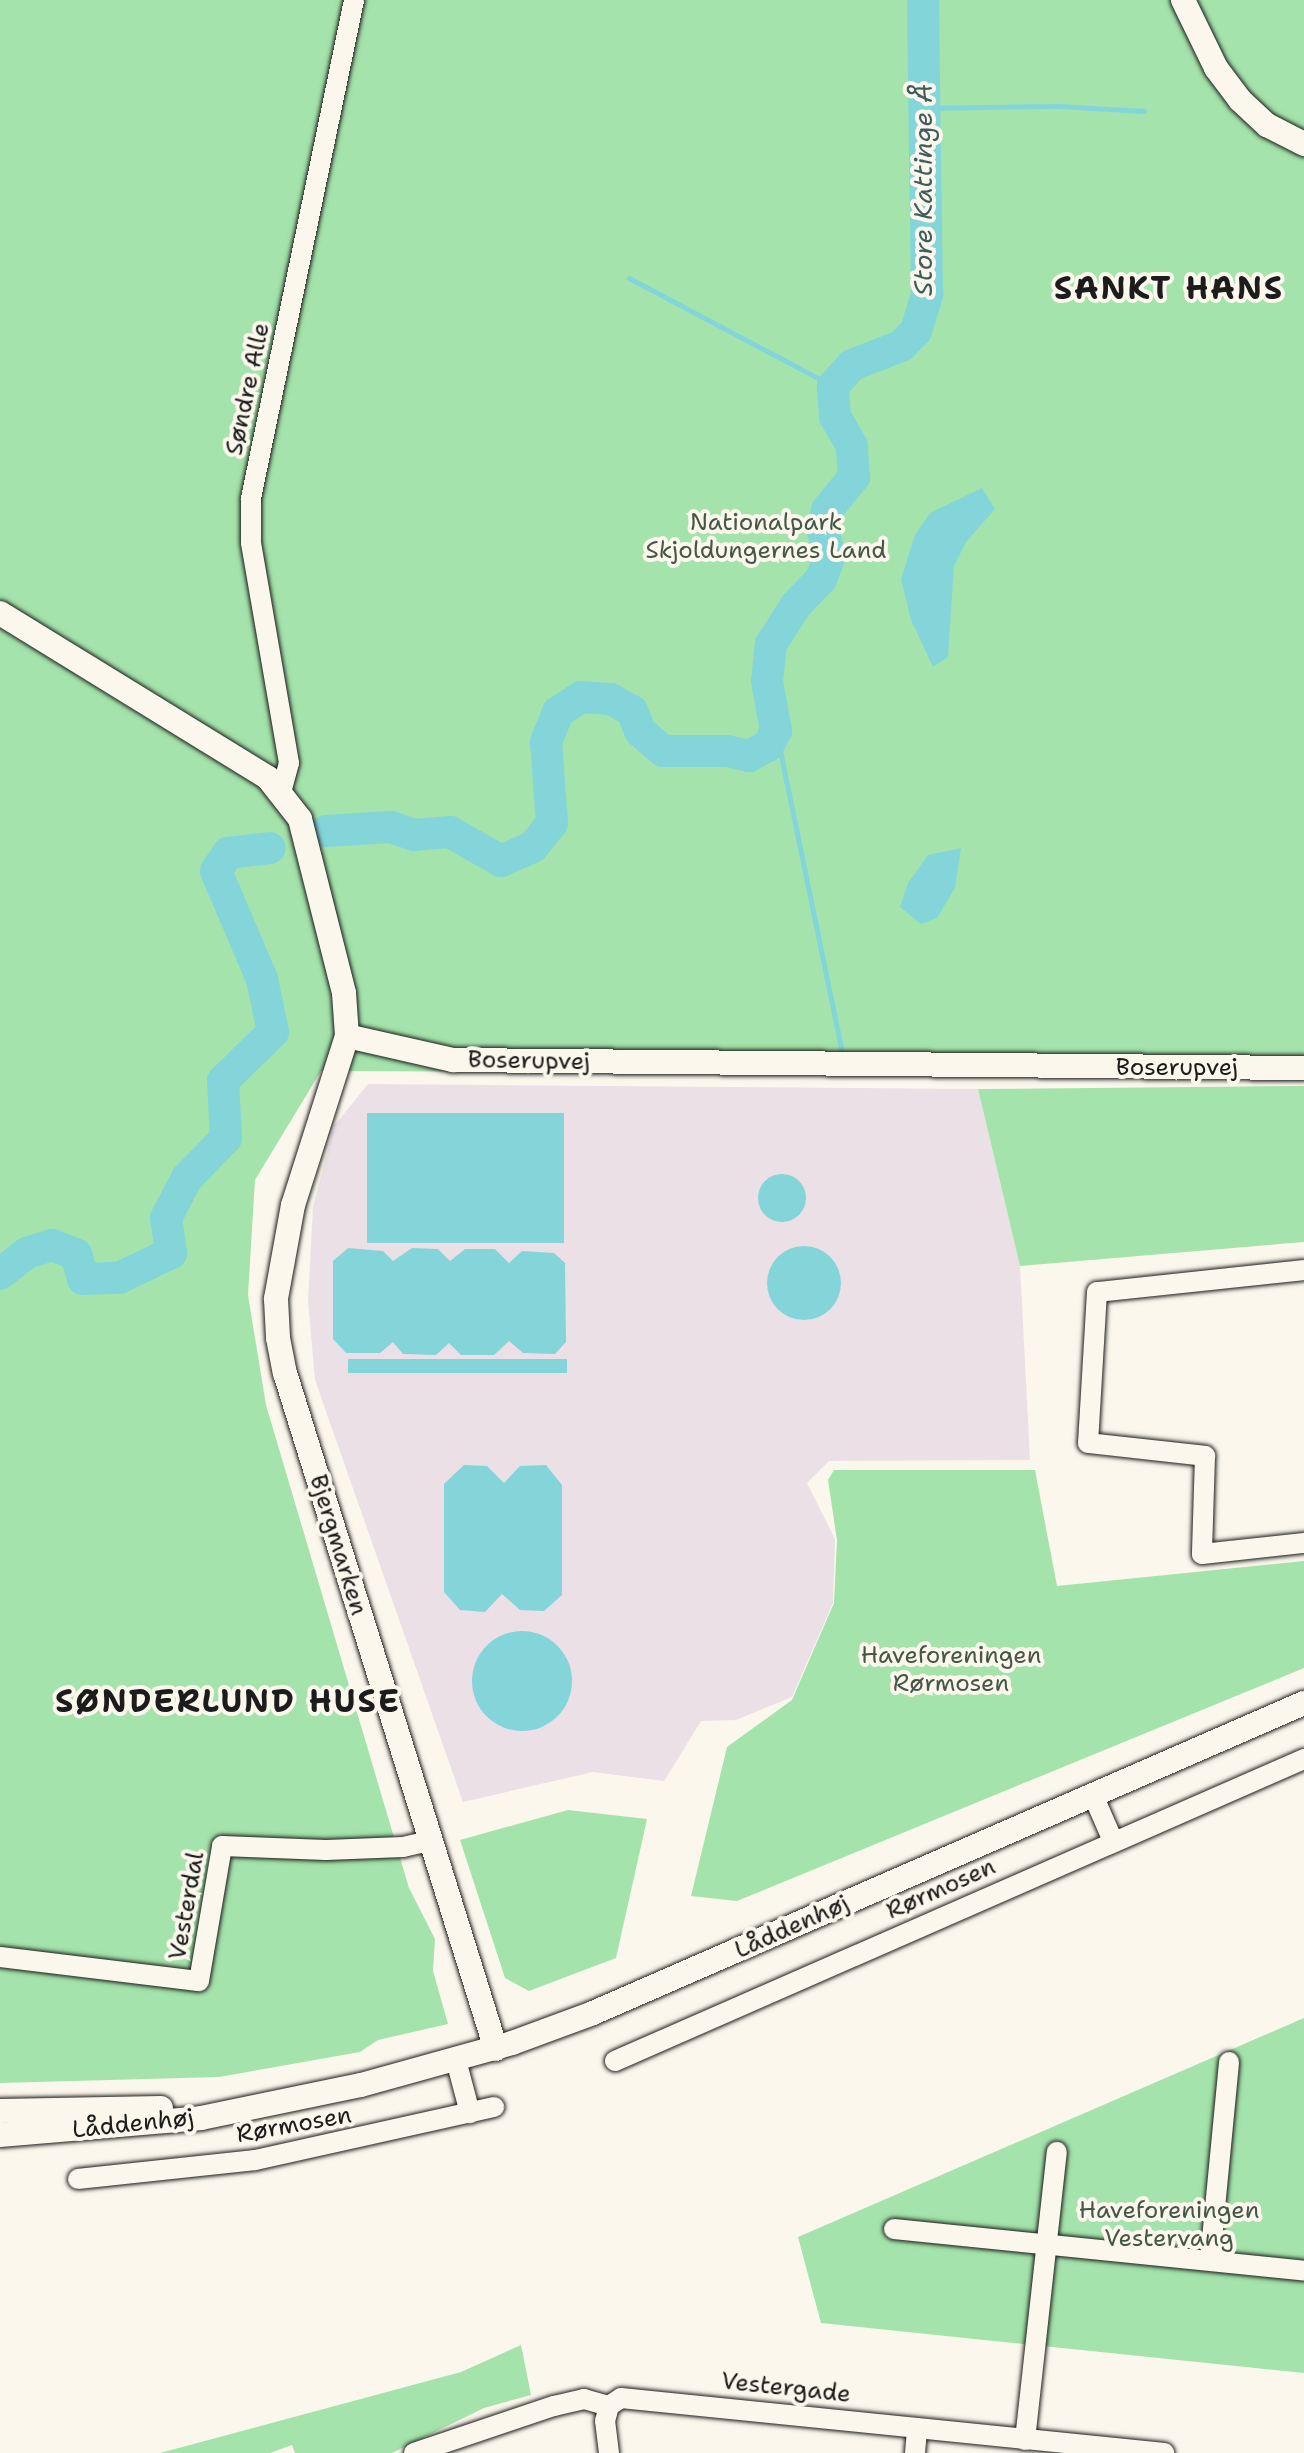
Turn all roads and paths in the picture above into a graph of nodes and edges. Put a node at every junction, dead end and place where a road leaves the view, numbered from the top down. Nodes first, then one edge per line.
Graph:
1 (354, 0) edge
2 (1183, 0) edge
3 (1304, 144) edge
4 (0, 613) edge
5 (282, 789) junction
6 (347, 1036) junction
7 (1304, 1068) edge
8 (1304, 1270) edge
9 (1304, 1543) edge
10 (1304, 1703) edge
11 (1304, 1759) edge
12 (1093, 1795) junction
13 (430, 1841) junction
14 (1113, 1841) junction
15 (0, 1957) edge
16 (496, 2049) junction
17 (456, 2060) junction
18 (615, 2061) dead end
19 (1229, 2062) dead end
20 (264, 2103) junction
21 (494, 2107) dead end
22 (0, 2111) edge
23 (470, 2113) junction
24 (0, 2135) edge
25 (1057, 2152) dead end
26 (78, 2179) dead end
27 (894, 2229) dead end
28 (1046, 2243) junction
29 (1210, 2260) junction
30 (1304, 2271) edge
31 (609, 2406) junction
32 (917, 2428) junction
33 (1025, 2440) junction
34 (423, 2451) edge
35 (609, 2453) edge
36 (915, 2453) edge
37 (1164, 2453) edge

1 - 5 street, Søndre Alle
2 - 3 street
4 - 5 street
5 - 6 street
6 - 7 street, Boserupvej
6 - 13 street, Bjergmarken
8 - 9 street
10 - 12 street, Låddenhøj
11 - 14 street, Rørmosen
12 - 14 street
12 - 16 street, Låddenhøj
13 - 15 street, Vesterdal
13 - 16 street, Bjergmarken
14 - 18 street, Rørmosen
16 - 17 street, Låddenhøj
17 - 20 street, Låddenhøj
17 - 23 street
19 - 29 street
20 - 22 street, Låddenhøj
20 - 24 street, Låddenhøj
21 - 23 street, Rørmosen
23 - 26 street, Rørmosen
25 - 28 street
27 - 28 street
28 - 29 street
28 - 33 street
29 - 30 street
31 - 32 street, Vestergade
31 - 34 street, Vestergade
31 - 35 street
32 - 33 street, Vestergade
32 - 36 street
33 - 37 street, Vestergade

